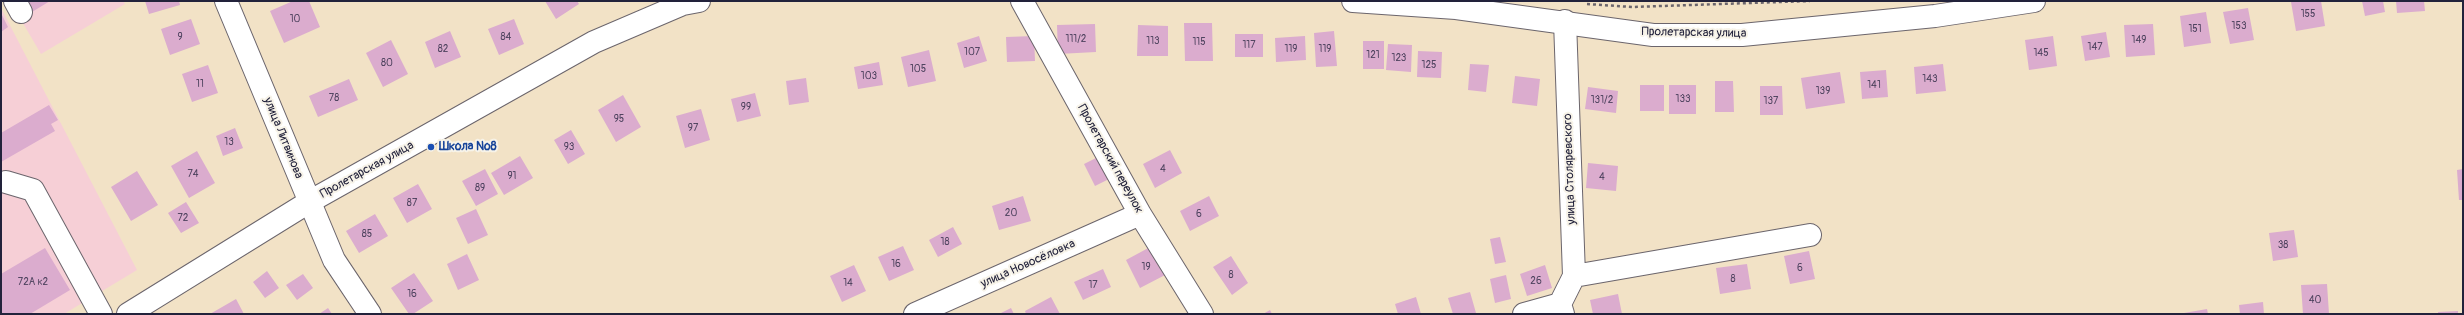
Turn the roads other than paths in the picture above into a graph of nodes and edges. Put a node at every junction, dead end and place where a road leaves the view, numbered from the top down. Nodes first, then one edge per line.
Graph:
1 (226, 1) edge
2 (699, 1) edge
3 (1022, 1) edge
4 (1353, 1) edge
5 (2034, 1) edge
6 (1456, 4) edge
7 (1565, 21) junction
8 (6, 182) dead end
9 (309, 202) junction
10 (1140, 214) junction
11 (1810, 235) dead end
12 (1574, 276) junction
13 (1562, 309) edge
14 (101, 314) edge
15 (128, 314) edge
16 (370, 314) edge
17 (915, 314) edge
18 (1202, 314) edge
19 (1524, 314) edge

1 - 9 main road, улица Литвинова
2 - 9 main road, Пролетарская улица
3 - 10 main road, Пролетарский переулок
4 - 6 main road, Пролетарская улица
5 - 7 main road, Пролетарская улица
6 - 7 main road, Пролетарская улица
7 - 12 main road, улица Столяревского
8 - 14 main road
9 - 15 main road, Пролетарская улица
9 - 16 main road, улица Литвинова
10 - 17 main road, улица Новосёловка
10 - 18 main road, Пролетарский переулок
11 - 12 main road
12 - 13 main road, улица Столяревского
13 - 19 main road

